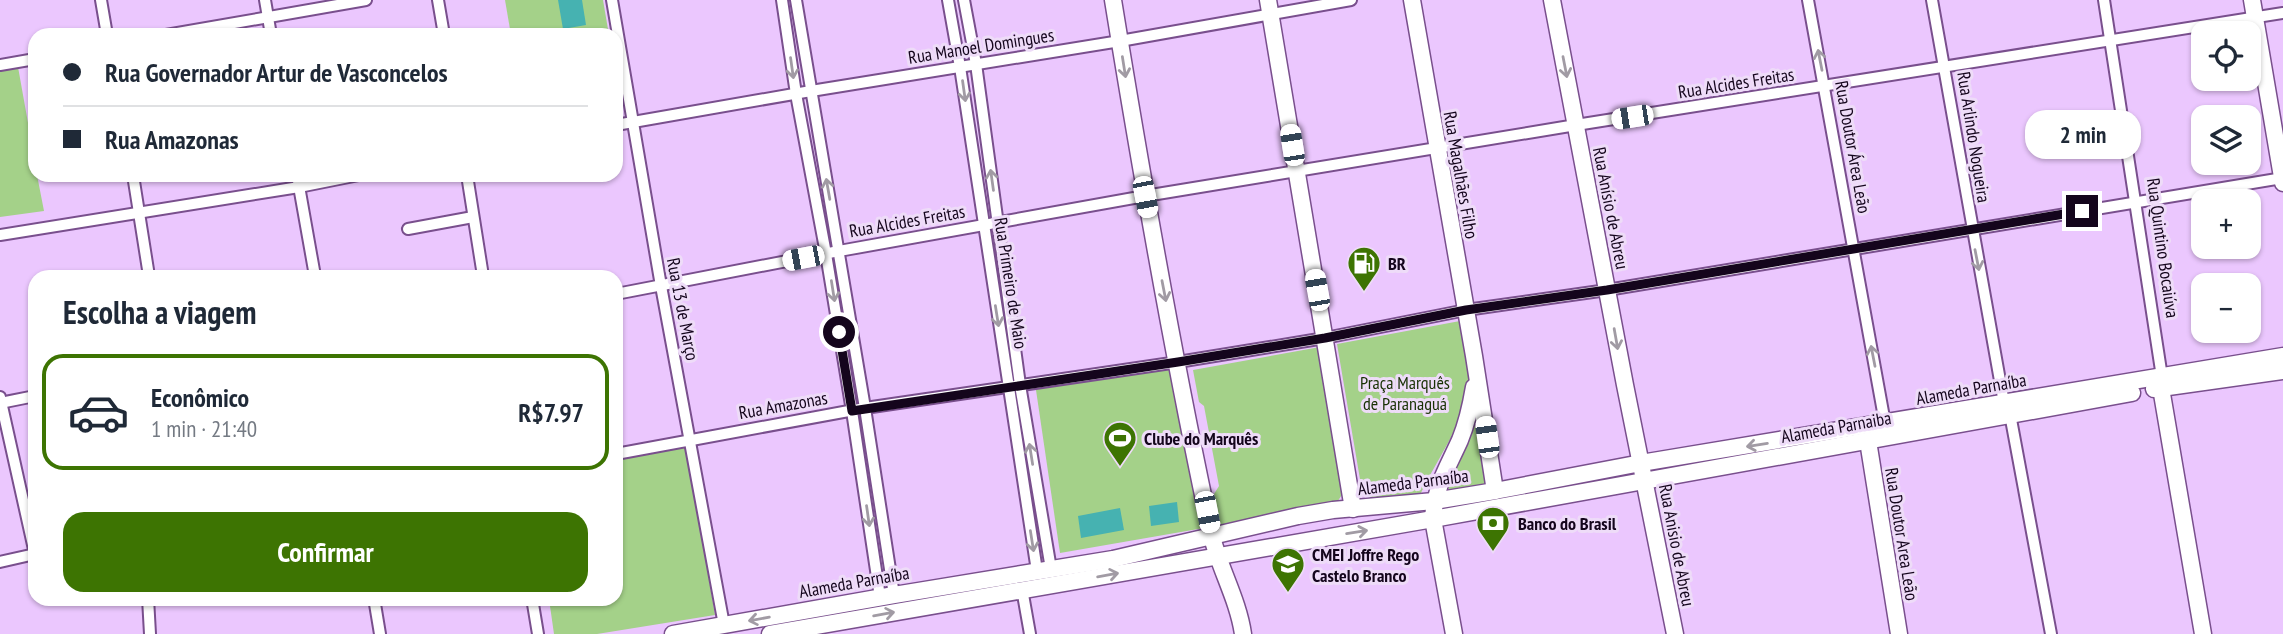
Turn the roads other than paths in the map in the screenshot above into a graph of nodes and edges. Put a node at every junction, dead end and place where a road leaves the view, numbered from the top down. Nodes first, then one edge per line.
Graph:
1 (101, 0) edge
2 (265, 0) edge
3 (366, 0) edge
4 (438, 0) edge
5 (612, 0) edge
6 (782, 0) edge
7 (796, 0) edge
8 (948, 0) edge
9 (964, 0) edge
10 (1113, 0) edge
11 (1350, 0) edge
12 (1412, 0) edge
13 (1552, 0) edge
14 (1808, 0) edge
15 (1932, 0) edge
16 (2104, 0) edge
17 (2252, 0) edge
18 (1269, 7) edge
19 (2283, 13) edge
20 (268, 16) junction
21 (2255, 17) junction
22 (106, 28) edge
23 (204, 28) edge
24 (270, 28) edge
25 (442, 28) edge
26 (617, 28) edge
27 (2111, 40) junction
28 (1120, 41) junction
29 (28, 60) edge
30 (0, 65) edge
31 (975, 65) junction
32 (623, 67) edge
33 (960, 67) junction
34 (1945, 67) junction
35 (1825, 87) junction
36 (811, 91) junction
37 (796, 94) junction
38 (632, 122) junction
39 (623, 124) edge
40 (1576, 125) junction
41 (1437, 149) junction
42 (1296, 171) junction
43 (2283, 180) edge
44 (134, 182) edge
45 (293, 182) edge
46 (298, 182) edge
47 (468, 182) edge
48 (1145, 197) junction
49 (2137, 201) junction
50 (140, 211) junction
51 (473, 217) junction
52 (998, 222) junction
53 (983, 225) junction
54 (408, 229) dead end
55 (1972, 230) junction
56 (0, 234) edge
57 (1853, 249) junction
58 (839, 251) junction
59 (826, 254) junction
60 (148, 270) edge
61 (314, 270) edge
62 (482, 270) edge
63 (660, 286) junction
64 (1607, 290) junction
65 (623, 293) edge
66 (1466, 310) junction
67 (1325, 338) junction
68 (1474, 356) junction
69 (2283, 356) edge
70 (1178, 362) junction
71 (2283, 371) edge
72 (2162, 382) junction
73 (1020, 385) junction
74 (1007, 387) junction
75 (28, 398) edge
76 (0, 401) edge
77 (865, 408) junction
78 (2007, 408) junction
79 (852, 411) junction
80 (1885, 424) junction
81 (690, 439) junction
82 (1868, 441) junction
83 (623, 453) edge
84 (1643, 472) junction
85 (1495, 491) junction
86 (1434, 501) junction
87 (1040, 503) junction
88 (1026, 505) junction
89 (1353, 509) junction
90 (1433, 519) junction
91 (28, 523) edge
92 (1212, 537) junction
93 (28, 556) edge
94 (1219, 556) junction
95 (0, 562) edge
96 (1044, 570) junction
97 (1022, 589) junction
98 (887, 596) junction
99 (148, 606) edge
100 (375, 606) edge
101 (533, 606) edge
102 (813, 609) junction
103 (795, 612) junction
104 (724, 625) junction
105 (818, 630) edge
106 (800, 631) edge
107 (150, 634) edge
108 (380, 634) edge
109 (538, 634) edge
110 (673, 634) edge
111 (770, 634) edge
112 (1030, 634) edge
113 (1243, 634) edge
114 (1454, 634) edge
115 (1675, 634) edge
116 (1899, 634) edge
117 (2051, 634) edge
118 (2203, 634) edge

1 - 22 street
2 - 20 street
3 - 20 street
4 - 25 street
5 - 26 street, Rua 13 de Março
6 -> 37 street
7 - 36 street
8 - 33 street, Rua Primeiro de Maio
9 - 31 street, Rua Primeiro de Maio
10 - 28 main road
11 - 18 street, Rua Manoel Domingues
12 - 41 main road, Rua Magalhães Filho
13 -> 40 main road, Rua Anísio de Abreu
35 -> 14 street, Rua Doutor Área Leão
15 - 34 street, Rua Arlindo Nogueira
16 - 27 street, Rua Quintino Bocaiúva
17 - 21 main road
18 - 28 street, Rua Manoel Domingues
18 - 42 main road
19 - 21 street, Rua Alcides Freitas
20 - 23 street
20 - 24 street
21 - 27 street, Rua Alcides Freitas
21 - 43 main road
27 - 34 street, Rua Alcides Freitas
27 - 49 street, Rua Quintino Bocaiúva
28 - 31 street, Rua Manoel Domingues
28 -> 48 main road
29 - 30 street
31 - 33 street, Rua Manoel Domingues
52 -> 31 street, Rua Primeiro de Maio
32 - 38 street, Rua 13 de Março
33 - 36 street, Rua Manoel Domingues
33 -> 53 street, Rua Primeiro de Maio
34 - 35 street, Rua Alcides Freitas
34 - 55 street, Rua Arlindo Nogueira
35 - 40 street, Rua Alcides Freitas
35 - 57 street, Rua Doutor Área Leão
36 - 37 street, Rua Manoel Domingues
58 -> 36 street
37 - 38 street, Rua Manoel Domingues
37 - 59 street
38 - 39 street, Rua Manoel Domingues
38 - 63 street, Rua 13 de Março
40 - 41 street, Rua Alcides Freitas
40 - 64 main road, Rua Anísio de Abreu
41 - 42 street, Rua Alcides Freitas
41 - 66 main road, Rua Magalhães Filho
42 - 48 street, Rua Alcides Freitas
42 - 67 main road
43 - 49 street, Rua Amazonas
44 - 50 street
45 - 50 street
46 - 61 street
47 - 51 street
48 - 52 street, Rua Alcides Freitas
48 -> 70 main road
49 - 55 street, Rua Amazonas
49 - 72 street, Rua Quintino Bocaiúva
50 - 56 street
50 - 60 street
51 - 54 street
51 - 62 street
52 - 53 street, Rua Alcides Freitas
52 - 73 street, Rua Primeiro de Maio
53 - 58 street, Rua Alcides Freitas
53 -> 74 street, Rua Primeiro de Maio
55 - 57 street, Rua Amazonas
55 -> 78 street, Rua Arlindo Nogueira
57 - 64 street, Rua Amazonas
80 -> 57 street, Rua Doutor Área Leão
58 - 59 street, Rua Alcides Freitas
58 - 77 street
59 - 63 street, Rua Alcides Freitas
59 -> 79 street
63 - 65 street, Rua Alcides Freitas
63 - 81 street, Rua 13 de Março
64 - 66 street, Rua Amazonas
64 -> 84 main road, Rua Anísio de Abreu
66 - 67 street, Rua Amazonas
66 - 68 main road, Rua Magalhães Filho
67 - 70 street, Rua Amazonas
67 - 89 main road
68 - 85 main road, Rua Magalhães Filho
68 - 86 main road, Rua Magalhães Filho
69 - 72 main road
70 - 73 street, Rua Amazonas
70 - 92 main road
71 - 72 main road, Alameda Parnaiba
72 - 78 main road, Alameda Parnaiba
72 - 118 main road, Rua Quintino Bocaiúva
73 - 74 street, Rua Amazonas
87 -> 73 street, Rua Primeiro de Maio
74 - 77 street, Rua Amazonas
74 - 88 street, Rua Primeiro de Maio
75 - 76 street
76 - 91 street
77 - 79 street, Rua Amazonas
77 - 98 street
78 - 80 main road, Alameda Parnaíba
78 - 82 main road, Alameda Parnaiba
78 - 117 street, Rua Arlindo Nogueira
79 - 81 street, Rua Amazonas
79 -> 98 street
80 -> 84 main road, Alameda Parnaíba
81 - 83 street, Rua Amazonas
81 - 104 street, Rua 13 de Março
82 - 84 main road, Alameda Parnaiba
82 - 116 main road, Rua Doutor Area Leão
84 - 85 main road, Alameda Parnaíba
84 - 90 main road, Alameda Parnaíba
84 - 115 main road, Rua Anisio de Abreu
85 - 86 main road, Alameda Parnaíba
86 - 89 main road, Alameda Parnaíba
86 - 90 main road, Rua Magalhães Filho
87 - 88 street
87 - 96 street, Rua Primeiro de Maio
88 -> 96 street, Rua Primeiro de Maio
89 - 92 main road, Alameda Parnaíba
94 -> 90 main road, Alameda Parnaíba
90 - 114 main road, Rua Magalhães Filho
92 - 94 main road
92 - 96 main road, Alameda Parnaíba
93 - 95 street
97 -> 94 main road, Alameda Parnaíba
94 - 113 main road
96 - 98 main road, Alameda Parnaíba
105 -> 97 main road, Alameda Parnaíba
97 - 112 street
98 - 102 main road, Alameda Parnaíba
99 - 107 street
100 - 108 street
101 - 109 street
102 - 103 main road, Alameda Parnaíba
102 - 105 main road
103 -> 104 main road, Alameda Parnaíba
103 - 106 main road
104 - 110 main road, Alameda Parnaíba
105 - 106 main road
106 - 111 main road

